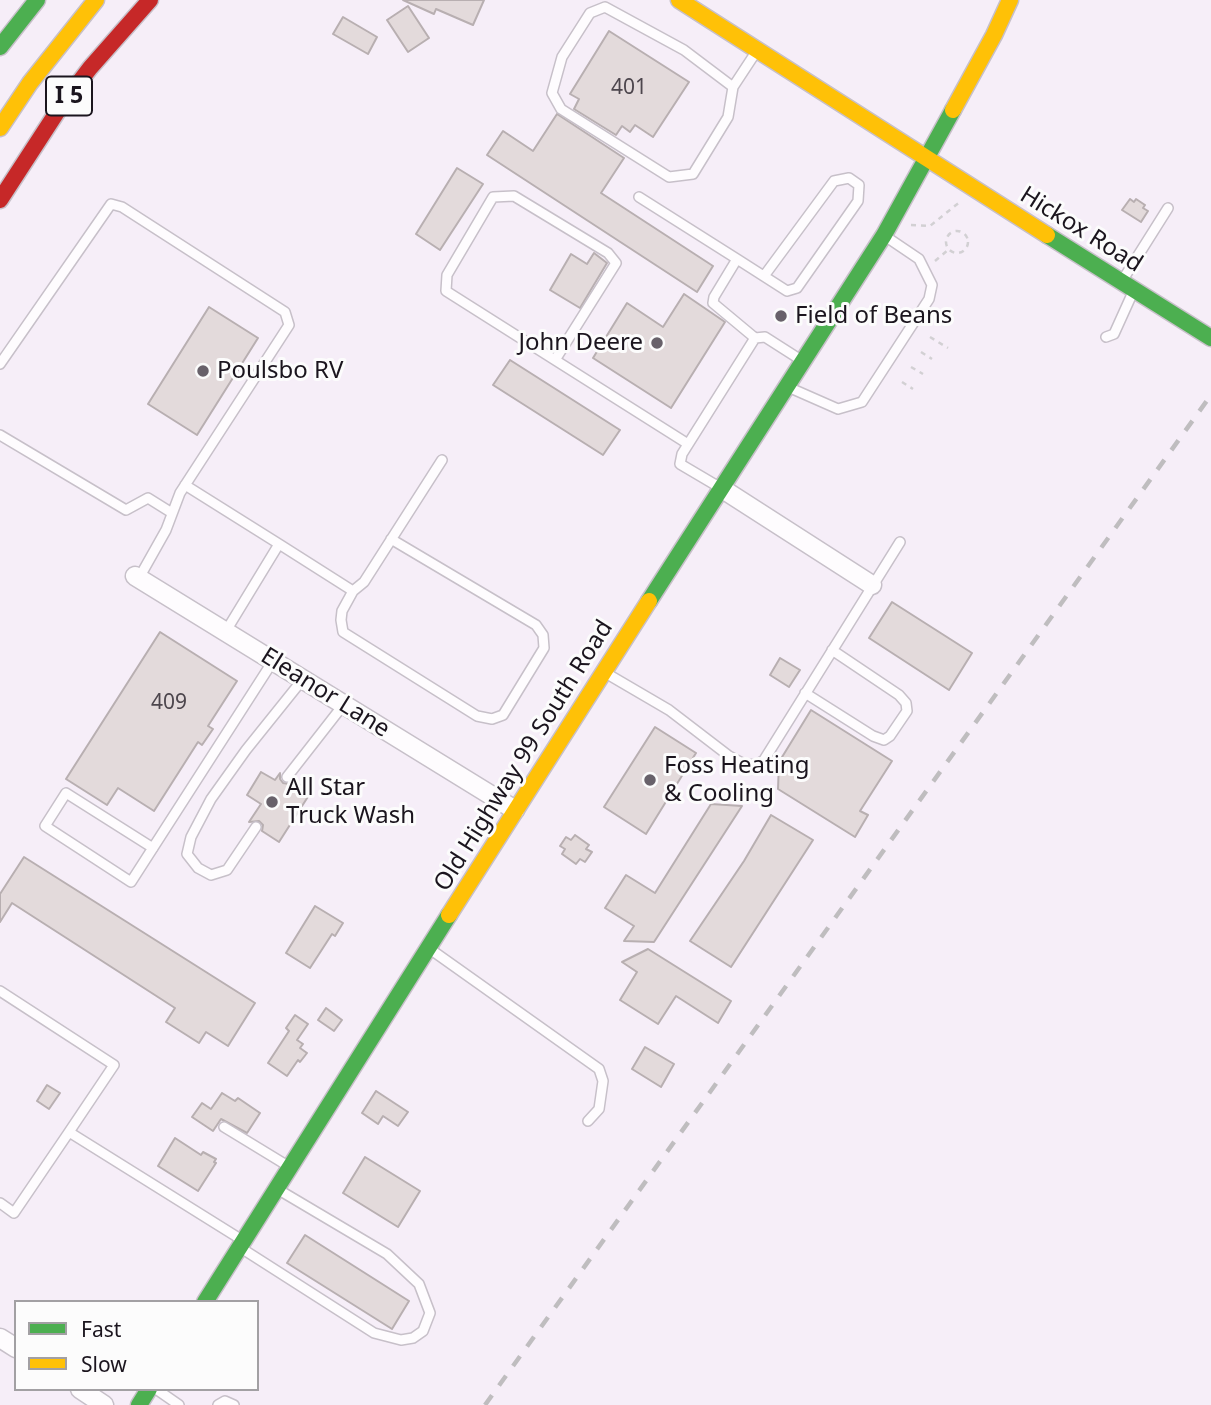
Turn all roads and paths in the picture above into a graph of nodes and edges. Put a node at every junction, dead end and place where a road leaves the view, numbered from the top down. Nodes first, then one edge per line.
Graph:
1 (37, 0) edge
2 (96, 0) edge
3 (150, 0) edge
4 (680, 0) edge
5 (1010, 0) edge
6 (1016, 0) edge
7 (994, 35) junction
8 (0, 47) edge
9 (757, 50) junction
10 (733, 88) junction
11 (0, 128) edge
12 (927, 160) junction
13 (971, 188) junction
14 (639, 197) dead end
15 (0, 200) edge
16 (1168, 208) dead end
17 (911, 225) dead end
18 (884, 235) junction
19 (948, 250) junction
20 (737, 259) junction
21 (934, 261) dead end
22 (764, 276) junction
23 (1127, 287) junction
24 (930, 337) dead end
25 (1106, 337) dead end
26 (755, 338) junction
27 (1211, 338) edge
28 (948, 348) dead end
29 (921, 352) dead end
30 (932, 359) dead end
31 (555, 360) junction
32 (803, 362) junction
33 (0, 364) edge
34 (911, 367) dead end
35 (923, 374) dead end
36 (902, 382) dead end
37 (787, 386) junction
38 (913, 390) dead end
39 (0, 435) edge
40 (688, 444) junction
41 (442, 460) dead end
42 (185, 485) junction
43 (721, 488) junction
44 (173, 513) junction
45 (391, 539) junction
46 (900, 542) dead end
47 (279, 544) junction
48 (137, 577) joint
49 (872, 585) junction
50 (353, 591) junction
51 (226, 631) junction
52 (832, 650) junction
53 (273, 661) junction
54 (604, 672) junction
55 (303, 679) junction
56 (805, 693) junction
57 (344, 704) junction
58 (287, 777) dead end
59 (515, 810) junction
60 (256, 827) dead end
61 (153, 848) junction
62 (428, 948) junction
63 (0, 991) edge
64 (588, 1121) dead end
65 (224, 1127) dead end
66 (69, 1132) junction
67 (290, 1167) junction
68 (276, 1189) junction
69 (0, 1203) edge
70 (241, 1244) junction
71 (206, 1300) edge
72 (83, 1391) edge
73 (159, 1391) edge
74 (104, 1405) edge
75 (179, 1405) edge
76 (218, 1405) edge
77 (234, 1405) edge

1 - 8 main road
2 - 11 main road, I 5
3 - 15 main road, I 5
4 - 9 main road, Hickox Road
5 - 7 main road
6 - 7 main road
7 - 12 main road
9 - 10 lane
9 - 12 main road, Hickox Road
10 - 10 lane
12 - 13 main road, Hickox Road
12 - 18 main road, Old Highway 99 South Road
13 - 17 path
13 - 23 main road, Hickox Road
14 - 20 lane
16 - 23 lane
18 - 32 main road, Old Highway 99 South Road
18 - 37 lane
19 - 19 path
19 - 21 path
20 - 22 lane
20 - 26 lane
22 - 22 lane
23 - 25 lane
23 - 27 main road, Hickox Road
24 - 28 path
26 - 32 lane
26 - 40 lane
29 - 30 path
31 - 31 lane
31 - 40 lane
32 - 37 main road, Old Highway 99 South Road
33 - 42 lane
34 - 35 path
36 - 38 path
37 - 43 main road, Old Highway 99 South Road
39 - 44 lane
40 - 43 lane
41 - 45 lane
42 - 44 lane
42 - 47 lane
43 - 49 street
43 - 54 main road, Old Highway 99 South Road
44 - 48 lane
45 - 50 lane
45 - 50 lane
46 - 49 lane
47 - 50 lane
47 - 51 lane
48 - 51 street, Eleanor Lane
49 - 52 lane
51 - 53 street, Eleanor Lane
52 - 56 lane
52 - 56 lane
53 - 55 street, Eleanor Lane
53 - 61 lane
54 - 56 lane
54 - 59 main road, Old Highway 99 South Road
55 - 57 street, Eleanor Lane
55 - 60 lane
57 - 58 lane
57 - 59 street, Eleanor Lane
59 - 62 main road, Old Highway 99 South Road
61 - 61 lane
62 - 64 lane
62 - 67 main road, Old Highway 99 South Road
63 - 66 lane
65 - 67 lane
66 - 69 lane
66 - 70 lane
67 - 68 main road, Old Highway 99 South Road
68 - 70 main road, Old Highway 99 South Road
68 - 70 lane
70 - 71 main road, Old Highway 99 South Road
72 - 74 street
73 - 75 lane
76 - 77 lane

